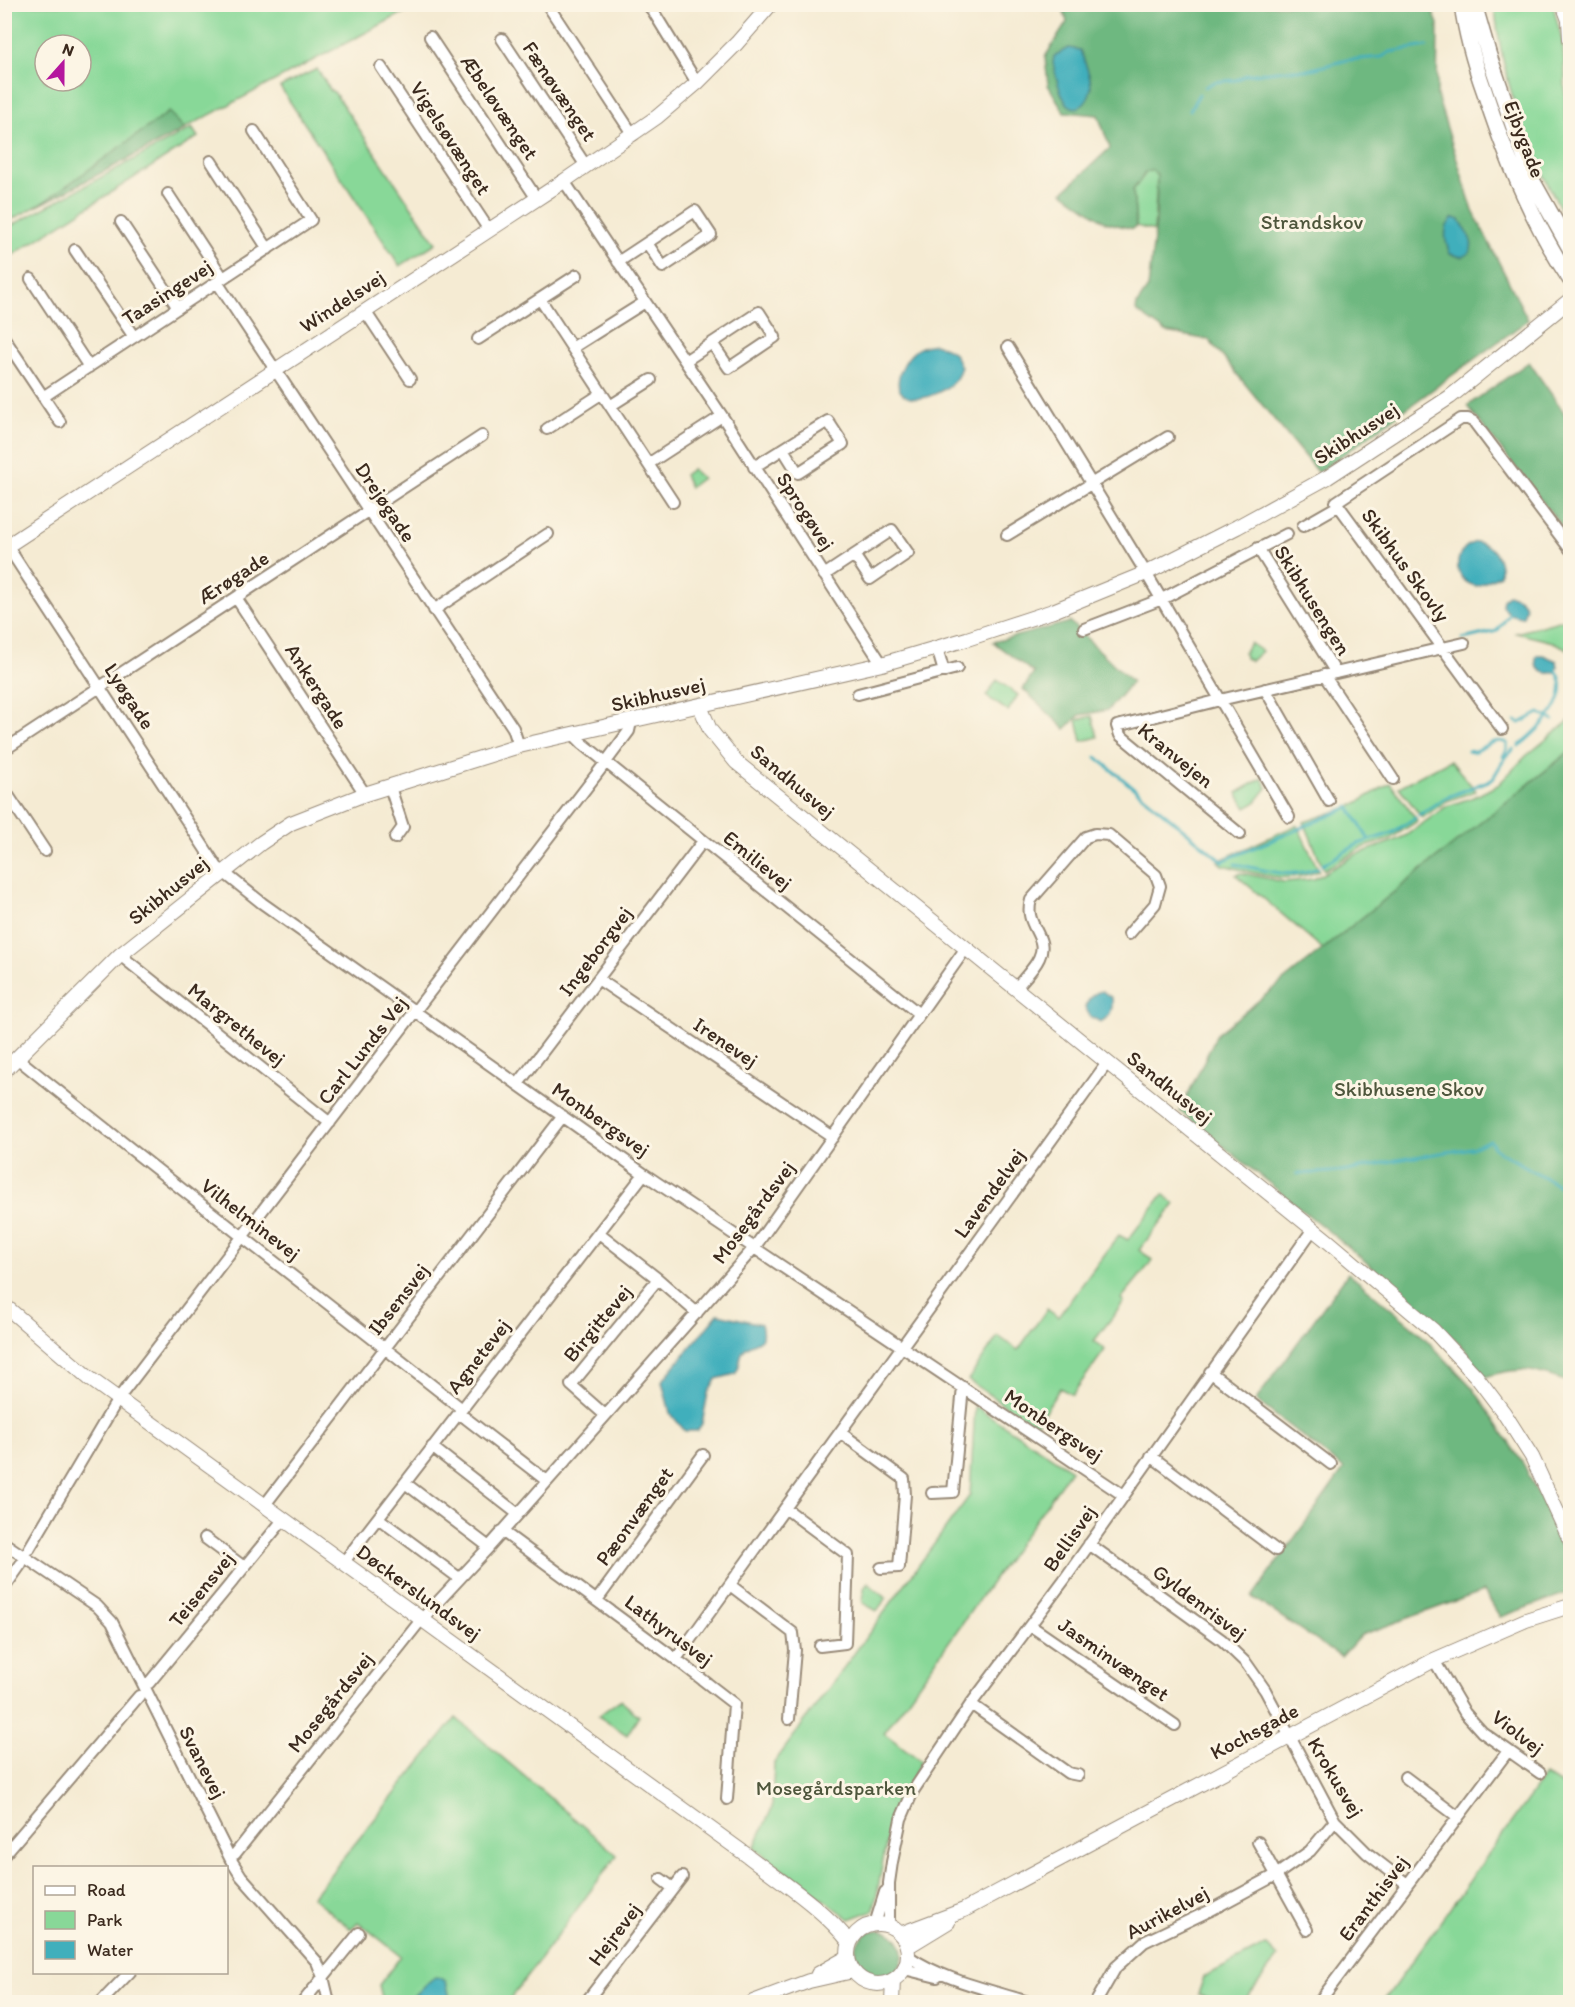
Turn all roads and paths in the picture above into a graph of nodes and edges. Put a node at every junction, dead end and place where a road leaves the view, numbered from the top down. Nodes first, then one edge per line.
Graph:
1 (547, 4) edge
2 (646, 4) edge
3 (771, 4) edge
4 (1462, 4) edge
5 (1474, 4) edge
6 (1482, 4) edge
7 (1563, 4) edge
8 (430, 37) dead end
9 (502, 39) dead end
10 (1570, 39) edge
11 (1489, 56) junction
12 (381, 67) dead end
13 (697, 83) junction
14 (254, 131) dead end
15 (633, 135) junction
16 (210, 161) dead end
17 (586, 166) junction
18 (564, 181) junction
19 (168, 194) dead end
20 (537, 198) junction
21 (121, 222) dead end
22 (489, 230) junction
23 (647, 243) junction
24 (1570, 248) edge
25 (268, 249) junction
26 (75, 250) dead end
27 (618, 262) junction
28 (577, 275) dead end
29 (30, 279) dead end
30 (1570, 279) edge
31 (220, 280) junction
32 (540, 299) junction
33 (1570, 300) edge
34 (645, 302) junction
35 (178, 308) junction
36 (365, 311) junction
37 (134, 337) junction
38 (4, 338) edge
39 (478, 339) dead end
40 (712, 343) junction
41 (1008, 347) dead end
42 (572, 348) junction
43 (685, 361) junction
44 (88, 367) junction
45 (275, 370) junction
46 (410, 379) dead end
47 (651, 380) dead end
48 (601, 394) junction
49 (43, 397) junction
50 (610, 406) junction
51 (722, 416) junction
52 (60, 422) dead end
53 (547, 429) dead end
54 (482, 436) dead end
55 (1168, 437) dead end
56 (783, 449) junction
57 (648, 464) junction
58 (754, 467) junction
59 (1091, 484) junction
60 (673, 502) dead end
61 (1338, 506) junction
62 (368, 511) junction
63 (1303, 526) dead end
64 (548, 534) dead end
65 (1287, 534) dead end
66 (1007, 535) dead end
67 (6, 545) edge
68 (1258, 548) junction
69 (1570, 549) edge
70 (854, 555) junction
71 (1146, 573) junction
72 (824, 575) junction
73 (237, 599) junction
74 (1162, 599) junction
75 (434, 610) junction
76 (1084, 629) dead end
77 (1464, 644) dead end
78 (937, 648) junction
79 (1442, 648) junction
80 (882, 664) junction
81 (957, 668) dead end
82 (944, 672) junction
83 (1336, 673) junction
84 (1324, 675) junction
85 (100, 687) junction
86 (1265, 689) junction
87 (858, 694) dead end
88 (1220, 700) junction
89 (700, 706) junction
90 (631, 722) junction
91 (1502, 729) dead end
92 (574, 735) junction
93 (519, 746) junction
94 (4, 750) edge
95 (606, 762) junction
96 (1393, 779) dead end
97 (390, 787) junction
98 (4, 789) edge
99 (365, 794) junction
100 (1329, 801) dead end
101 (1289, 817) dead end
102 (1240, 834) dead end
103 (395, 838) dead end
104 (704, 841) junction
105 (45, 851) dead end
106 (223, 873) junction
107 (1130, 934) dead end
108 (966, 948) junction
109 (120, 955) junction
110 (598, 979) junction
111 (1016, 988) junction
112 (416, 1012) junction
113 (919, 1014) junction
114 (17, 1058) junction
115 (1107, 1063) junction
116 (4, 1071) edge
117 (518, 1084) junction
118 (563, 1116) junction
119 (330, 1123) junction
120 (833, 1137) junction
121 (644, 1174) junction
122 (1313, 1229) junction
123 (599, 1233) junction
124 (242, 1237) junction
125 (754, 1248) junction
126 (658, 1279) junction
127 (4, 1305) edge
128 (697, 1313) junction
129 (902, 1345) junction
130 (384, 1348) junction
131 (1210, 1372) junction
132 (963, 1387) junction
133 (118, 1399) junction
134 (460, 1411) junction
135 (605, 1415) junction
136 (841, 1433) junction
137 (432, 1447) junction
138 (703, 1455) dead end
139 (1151, 1456) junction
140 (1331, 1464) dead end
141 (547, 1481) junction
142 (405, 1483) junction
143 (932, 1493) dead end
144 (1123, 1495) junction
145 (264, 1506) junction
146 (785, 1508) junction
147 (518, 1514) junction
148 (378, 1518) junction
149 (283, 1520) junction
150 (502, 1531) junction
151 (205, 1538) dead end
152 (1570, 1540) edge
153 (4, 1543) edge
154 (1089, 1544) junction
155 (489, 1547) junction
156 (1276, 1550) dead end
157 (25, 1556) junction
158 (343, 1563) junction
159 (244, 1567) junction
160 (881, 1568) dead end
161 (459, 1578) junction
162 (730, 1585) junction
163 (4, 1588) edge
164 (597, 1600) junction
165 (1570, 1606) edge
166 (421, 1620) junction
167 (1031, 1626) junction
168 (820, 1646) dead end
169 (676, 1659) junction
170 (1434, 1660) junction
171 (149, 1683) dead end
172 (139, 1696) dead end
173 (971, 1704) junction
174 (789, 1719) dead end
175 (1175, 1725) dead end
176 (1288, 1736) junction
177 (1508, 1751) junction
178 (1540, 1773) dead end
179 (1078, 1774) dead end
180 (1404, 1777) dead end
181 (727, 1799) dead end
182 (1458, 1817) junction
183 (1335, 1821) junction
184 (1258, 1842) dead end
185 (235, 1854) dead end
186 (4, 1855) edge
187 (1276, 1875) junction
188 (682, 1877) dead end
189 (661, 1879) dead end
190 (1407, 1884) junction
191 (673, 1888) junction
192 (815, 1907) junction
193 (964, 1910) junction
194 (882, 1925) junction
195 (860, 1930) junction
196 (1307, 1930) dead end
197 (359, 1933) dead end
198 (900, 1934) junction
199 (849, 1950) junction
200 (906, 1957) junction
201 (854, 1971) junction
202 (128, 1974) edge
203 (323, 1977) junction
204 (893, 1980) junction
205 (809, 1981) junction
206 (876, 1984) junction
207 (1013, 2000) edge
208 (101, 2002) edge
209 (303, 2002) edge
210 (329, 2002) edge
211 (586, 2002) edge
212 (753, 2002) edge
213 (885, 2002) edge
214 (892, 2002) edge
215 (1028, 2002) edge
216 (1096, 2002) edge
217 (1319, 2002) edge

1 - 15 street
2 - 13 street
3 - 13 street, Windelsvej
4 - 30 main road, Ejbygade
5 - 11 main road
6 - 11 main road
7 - 10 street
8 - 20 street, Æbeløvænget
9 - 17 street, Fænøvænget
11 - 24 main road, Ejbygade
12 - 22 street, Vigelsøvænget
13 - 15 street, Windelsvej
14 - 25 street, Taasingevej
15 - 17 street, Windelsvej
16 - 25 street
17 - 18 street, Windelsvej
18 - 20 street, Windelsvej
18 - 27 street, Sprogøvej
19 - 31 street, Drejøgade
20 - 22 street, Windelsvej
21 - 35 street
22 - 36 street, Windelsvej
23 - 23 street
23 - 27 street
25 - 31 street, Taasingevej
26 - 37 street
27 - 34 street, Sprogøvej
28 - 32 street
29 - 44 street
31 - 35 street, Taasingevej
31 - 45 street, Drejøgade
32 - 39 street
32 - 42 street
33 - 71 street, Skibhusvej
34 - 42 street
34 - 43 street, Sprogøvej
35 - 37 street, Taasingevej
36 - 45 street, Windelsvej
36 - 46 street
37 - 44 street, Taasingevej
38 - 49 street
40 - 40 street
40 - 43 street
41 - 59 street
42 - 48 street
43 - 51 street, Sprogøvej
44 - 49 street, Taasingevej
45 - 62 street, Drejøgade
45 - 67 street, Windelsvej
47 - 50 street
48 - 50 street
48 - 53 street
49 - 52 street
50 - 57 street
51 - 57 street
51 - 58 street, Sprogøvej
54 - 62 street, Ærøgade
55 - 59 street
56 - 56 street, Sprogøvej
56 - 58 street, Sprogøvej
57 - 60 street
58 - 72 street, Sprogøvej
59 - 66 street
59 - 71 street
61 - 63 street, Skibhus Skovly
61 - 69 street, Skibhus Skovly
61 - 79 street, Skibhus Skovly
62 - 73 street, Ærøgade
62 - 75 street, Drejøgade
64 - 75 street
65 - 68 street, Skibhusengen
67 - 85 street, Lyøgade
68 - 74 street, Skibhusengen
68 - 83 street, Skibhusengen
70 - 70 street, Sprogøvej
70 - 72 street, Sprogøvej
71 - 74 street
71 - 78 street, Skibhusvej
72 - 80 street, Sprogøvej
73 - 85 street, Ærøgade
73 - 99 street, Ankergade
74 - 76 street, Skibhusengen
74 - 88 street
75 - 93 street, Drejøgade
77 - 79 street, Kranvejen
78 - 80 street, Skibhusvej
78 - 82 street
79 - 83 street, Kranvejen
79 - 91 street, Skibhus Skovly
80 - 89 street, Skibhusvej
81 - 82 street
82 - 87 street
83 - 84 street, Kranvejen
84 - 86 street, Kranvejen
84 - 96 street
85 - 94 street, Ærøgade
85 - 106 street, Lyøgade
86 - 88 street, Kranvejen
86 - 100 street
88 - 101 street
88 - 102 street, Kranvejen
89 - 90 street, Skibhusvej
89 - 108 street, Sandhusvej
90 - 92 street, Skibhusvej
90 - 95 street, Carl Lunds Vej
92 - 93 street, Skibhusvej
92 - 95 street, Emilievej
93 - 97 street, Skibhusvej
95 - 104 street, Emilievej
95 - 112 street, Carl Lunds Vej
97 - 99 street, Skibhusvej
97 - 103 street
98 - 105 street
99 - 106 street, Skibhusvej
104 - 110 street, Ingeborgvej
104 - 113 street, Emilievej
106 - 109 street, Skibhusvej
106 - 112 street, Monbergsvej
107 - 111 street
108 - 111 street, Sandhusvej
108 - 113 street, Mosegårdsvej
109 - 114 street, Skibhusvej
109 - 119 street, Margrethevej
110 - 117 street, Ingeborgvej
110 - 120 street, Irenevej
111 - 115 street, Sandhusvej
112 - 117 street, Monbergsvej
112 - 119 street, Carl Lunds Vej
113 - 120 street, Mosegårdsvej
114 - 116 street, Skibhusvej
114 - 124 street, Vilhelminevej
115 - 122 street, Sandhusvej
115 - 129 street, Lavendelvej
117 - 118 street, Monbergsvej
118 - 121 street, Monbergsvej
118 - 130 street, Ibsensvej
119 - 124 street, Carl Lunds Vej
120 - 125 street, Mosegårdsvej
121 - 123 street, Agnetevej
121 - 125 street, Monbergsvej
122 - 131 street, Bellisvej
122 - 152 street, Sandhusvej
123 - 126 street, Birgittevej
123 - 134 street, Agnetevej
124 - 130 street, Vilhelminevej
124 - 133 street, Carl Lunds Vej
125 - 128 street, Mosegårdsvej
125 - 129 street, Monbergsvej
126 - 128 street, Birgittevej
126 - 135 street, Birgittevej
127 - 133 street, Døckerslundsvej
128 - 135 street, Mosegårdsvej
129 - 132 street, Monbergsvej
129 - 136 street, Lavendelvej
130 - 134 street, Vilhelminevej
130 - 145 street, Ibsensvej
131 - 139 street, Bellisvej
131 - 140 street
132 - 143 street
132 - 144 street, Monbergsvej
133 - 145 street, Døckerslundsvej
133 - 157 street, Carl Lunds Vej
134 - 137 street, Agnetevej
134 - 141 street
135 - 141 street, Mosegårdsvej
136 - 146 street, Lavendelvej
136 - 160 street
137 - 142 street, Agnetevej
137 - 147 street
138 - 164 street, Pæonvænget
139 - 144 street, Bellisvej
139 - 156 street
141 - 147 street, Mosegårdsvej
142 - 148 street, Agnetevej
142 - 155 street
144 - 154 street, Bellisvej
145 - 149 street, Døckerslundsvej
146 - 162 street, Lavendelvej
146 - 168 street
147 - 150 street, Mosegårdsvej
148 - 158 street, Agnetevej
148 - 161 street
149 - 158 street, Døckerslundsvej
149 - 159 street, Teisensvej
150 - 155 street, Mosegårdsvej
150 - 164 street, Lathyrusvej
151 - 159 street
153 - 157 street, Svanevej
154 - 167 street, Bellisvej
154 - 176 street, Gyldenrisvej
155 - 161 street, Mosegårdsvej
157 - 163 street, Carl Lunds Vej
157 - 203 street, Svanevej
158 - 166 street, Døckerslundsvej
159 - 171 street, Teisensvej
161 - 166 street, Mosegårdsvej
162 - 169 street, Lavendelvej
162 - 174 street
164 - 169 street, Lathyrusvej
165 - 170 street, Kochsgade
166 - 185 street, Mosegårdsvej
166 - 192 street, Døckerslundsvej
167 - 173 street, Bellisvej
167 - 175 street, Jasminvænget
169 - 181 street, Lathyrusvej
170 - 176 street, Kochsgade
170 - 177 street, Violvej
172 - 186 street
173 - 179 street
173 - 194 street, Bellisvej
176 - 183 street, Krokusvej
176 - 193 street, Kochsgade
177 - 178 street, Violvej
177 - 182 street, Eranthisvej
180 - 182 street
182 - 190 street, Eranthisvej
183 - 187 street, Aurikelvej
183 - 190 street, Krokusvej
184 - 187 street
187 - 196 street
187 - 216 street, Aurikelvej
188 - 191 street, Hejrevej
189 - 191 street
190 - 217 street, Eranthisvej
191 - 211 street, Hejrevej
192 - 195 street, Døckerslundsvej
192 - 199 street, Døckerslundsvej
193 - 198 street, Kochsgade
193 - 200 street, Kochsgade
194 - 195 street
194 - 198 street
195 - 199 street
197 - 203 street
198 - 200 street
199 - 201 street
199 - 205 street
200 - 204 street
200 - 207 street
201 - 205 street
201 - 206 street
202 - 208 street
203 - 209 street
203 - 210 street, Svanevej
204 - 206 street
204 - 214 street
205 - 212 street
206 - 213 street
207 - 215 street

